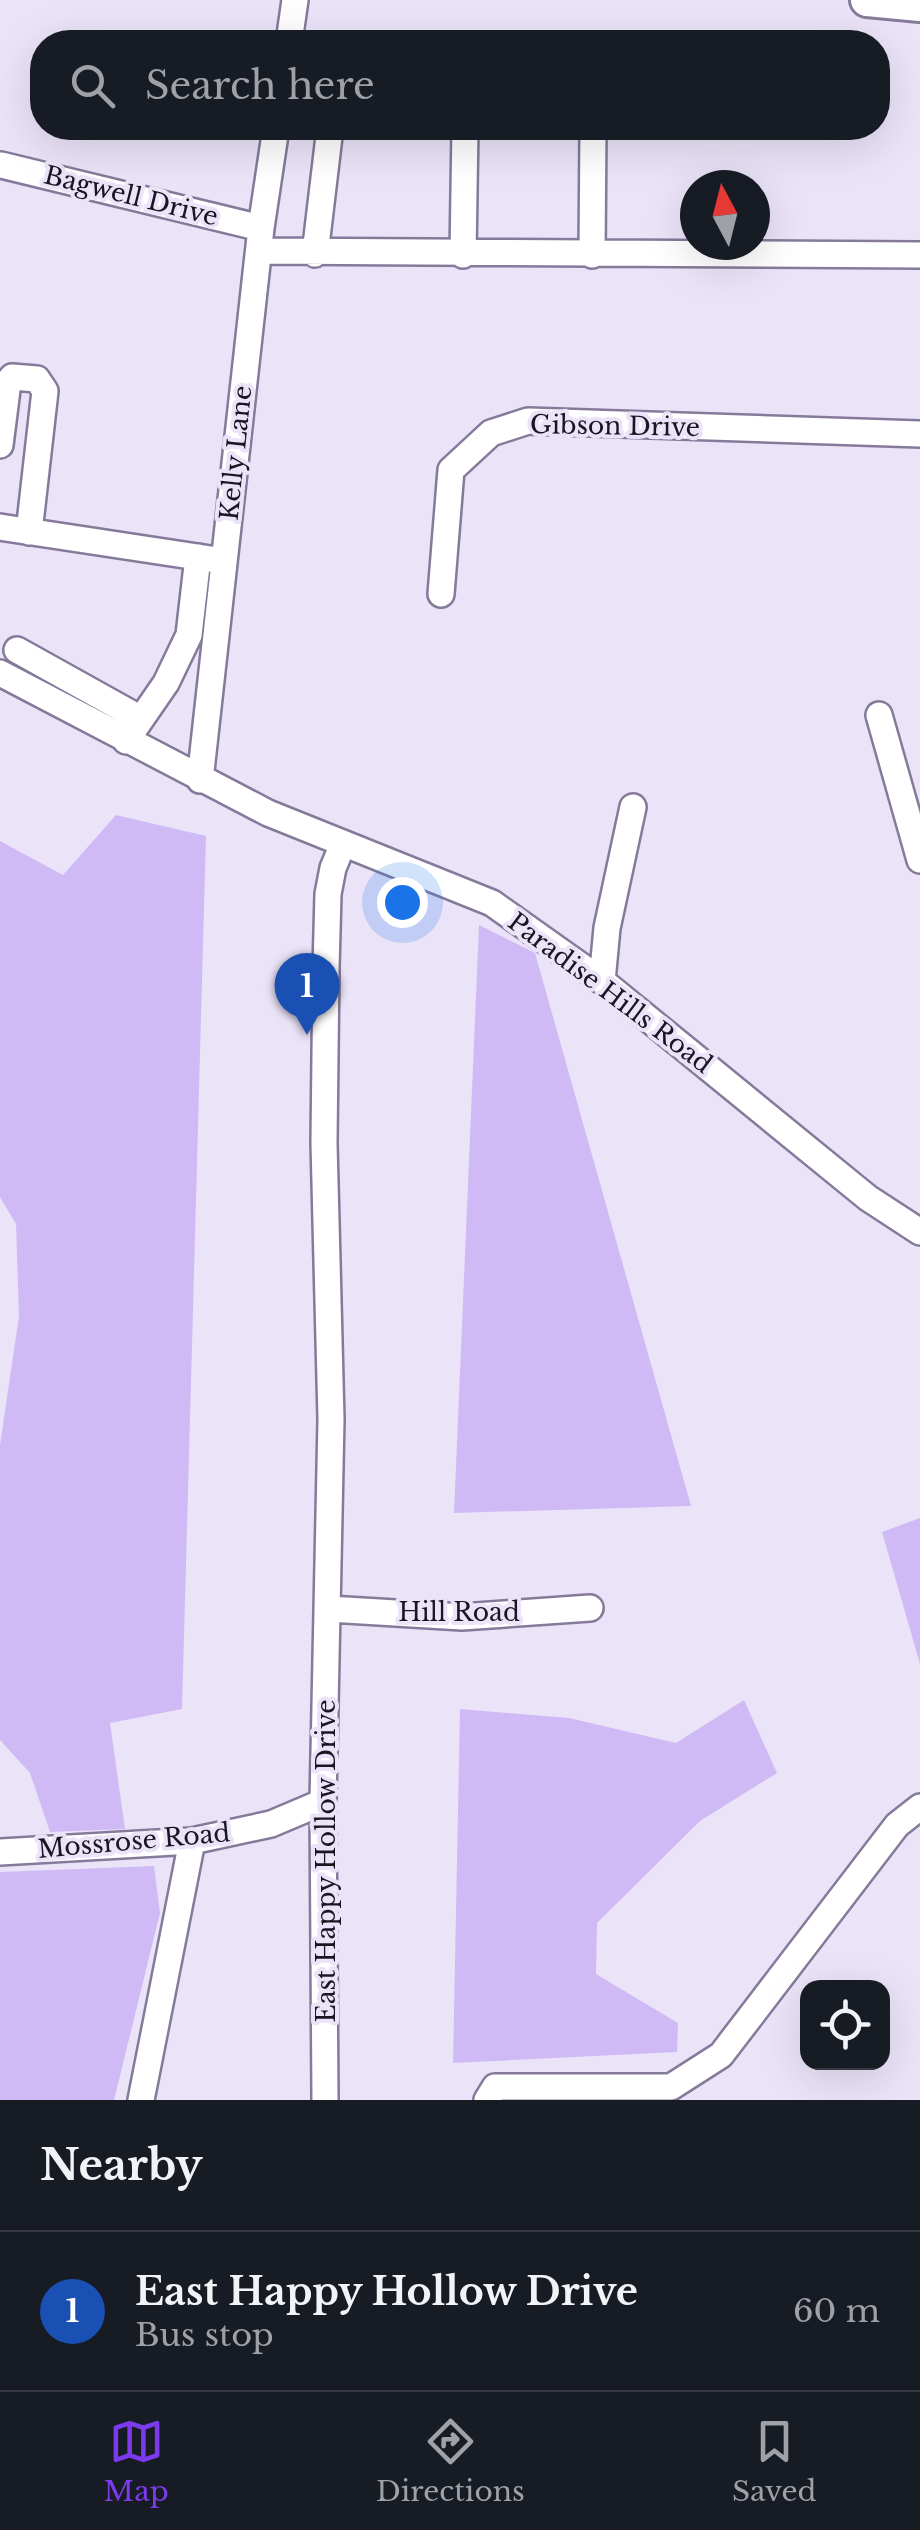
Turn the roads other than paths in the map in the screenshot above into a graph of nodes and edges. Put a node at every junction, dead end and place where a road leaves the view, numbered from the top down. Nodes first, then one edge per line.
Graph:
1 (295, 0) edge
2 (867, 0) edge
3 (920, 5) edge
4 (291, 30) edge
5 (274, 140) edge
6 (329, 140) edge
7 (465, 140) edge
8 (593, 140) edge
9 (1, 164) edge
10 (260, 240) junction
11 (315, 254) junction
12 (463, 255) junction
13 (592, 255) junction
14 (920, 255) edge
15 (920, 434) edge
16 (0, 444) edge
17 (0, 528) edge
18 (29, 532) junction
19 (198, 557) junction
20 (224, 561) junction
21 (441, 594) dead end
22 (8, 644) edge
23 (3, 675) edge
24 (77, 700) junction
25 (879, 715) dead end
26 (142, 719) junction
27 (126, 740) junction
28 (200, 780) junction
29 (632, 807) dead end
30 (343, 844) junction
31 (920, 860) edge
32 (602, 980) junction
33 (920, 1232) edge
34 (329, 1608) junction
35 (590, 1608) dead end
36 (324, 1802) junction
37 (920, 1807) edge
38 (192, 1841) junction
39 (0, 1852) edge
40 (141, 2100) edge
41 (326, 2100) edge
42 (488, 2100) edge

1 - 4 street
2 - 3 main road
5 - 10 street, Kelly Lane
6 - 11 street
7 - 12 street
8 - 13 street
9 - 10 street, Bagwell Drive
10 - 11 street, Bagwell Drive
10 - 20 street, Kelly Lane
11 - 12 street, Bagwell Drive
12 - 13 street, Bagwell Drive
13 - 14 street, Bagwell Drive
15 - 21 street, Gibson Drive
16 - 18 street
17 - 18 street
18 - 19 street
19 - 20 street
19 - 26 street
20 - 28 street, Kelly Lane
22 - 23 street
22 - 24 street
23 - 24 street, Paradise Hills Road
24 - 26 street
24 - 27 street, Paradise Hills Road
25 - 31 street
26 - 27 street
27 - 28 street, Paradise Hills Road
28 - 30 street, Paradise Hills Road
29 - 32 street
30 - 32 street, Paradise Hills Road
30 - 34 street, East Happy Hollow Drive
32 - 33 street, Paradise Hills Road
34 - 35 street, Hill Road
34 - 36 street, East Happy Hollow Drive
36 - 38 street, Mossrose Road
36 - 41 street, East Happy Hollow Drive
37 - 42 street
38 - 39 street, Mossrose Road
38 - 40 street

